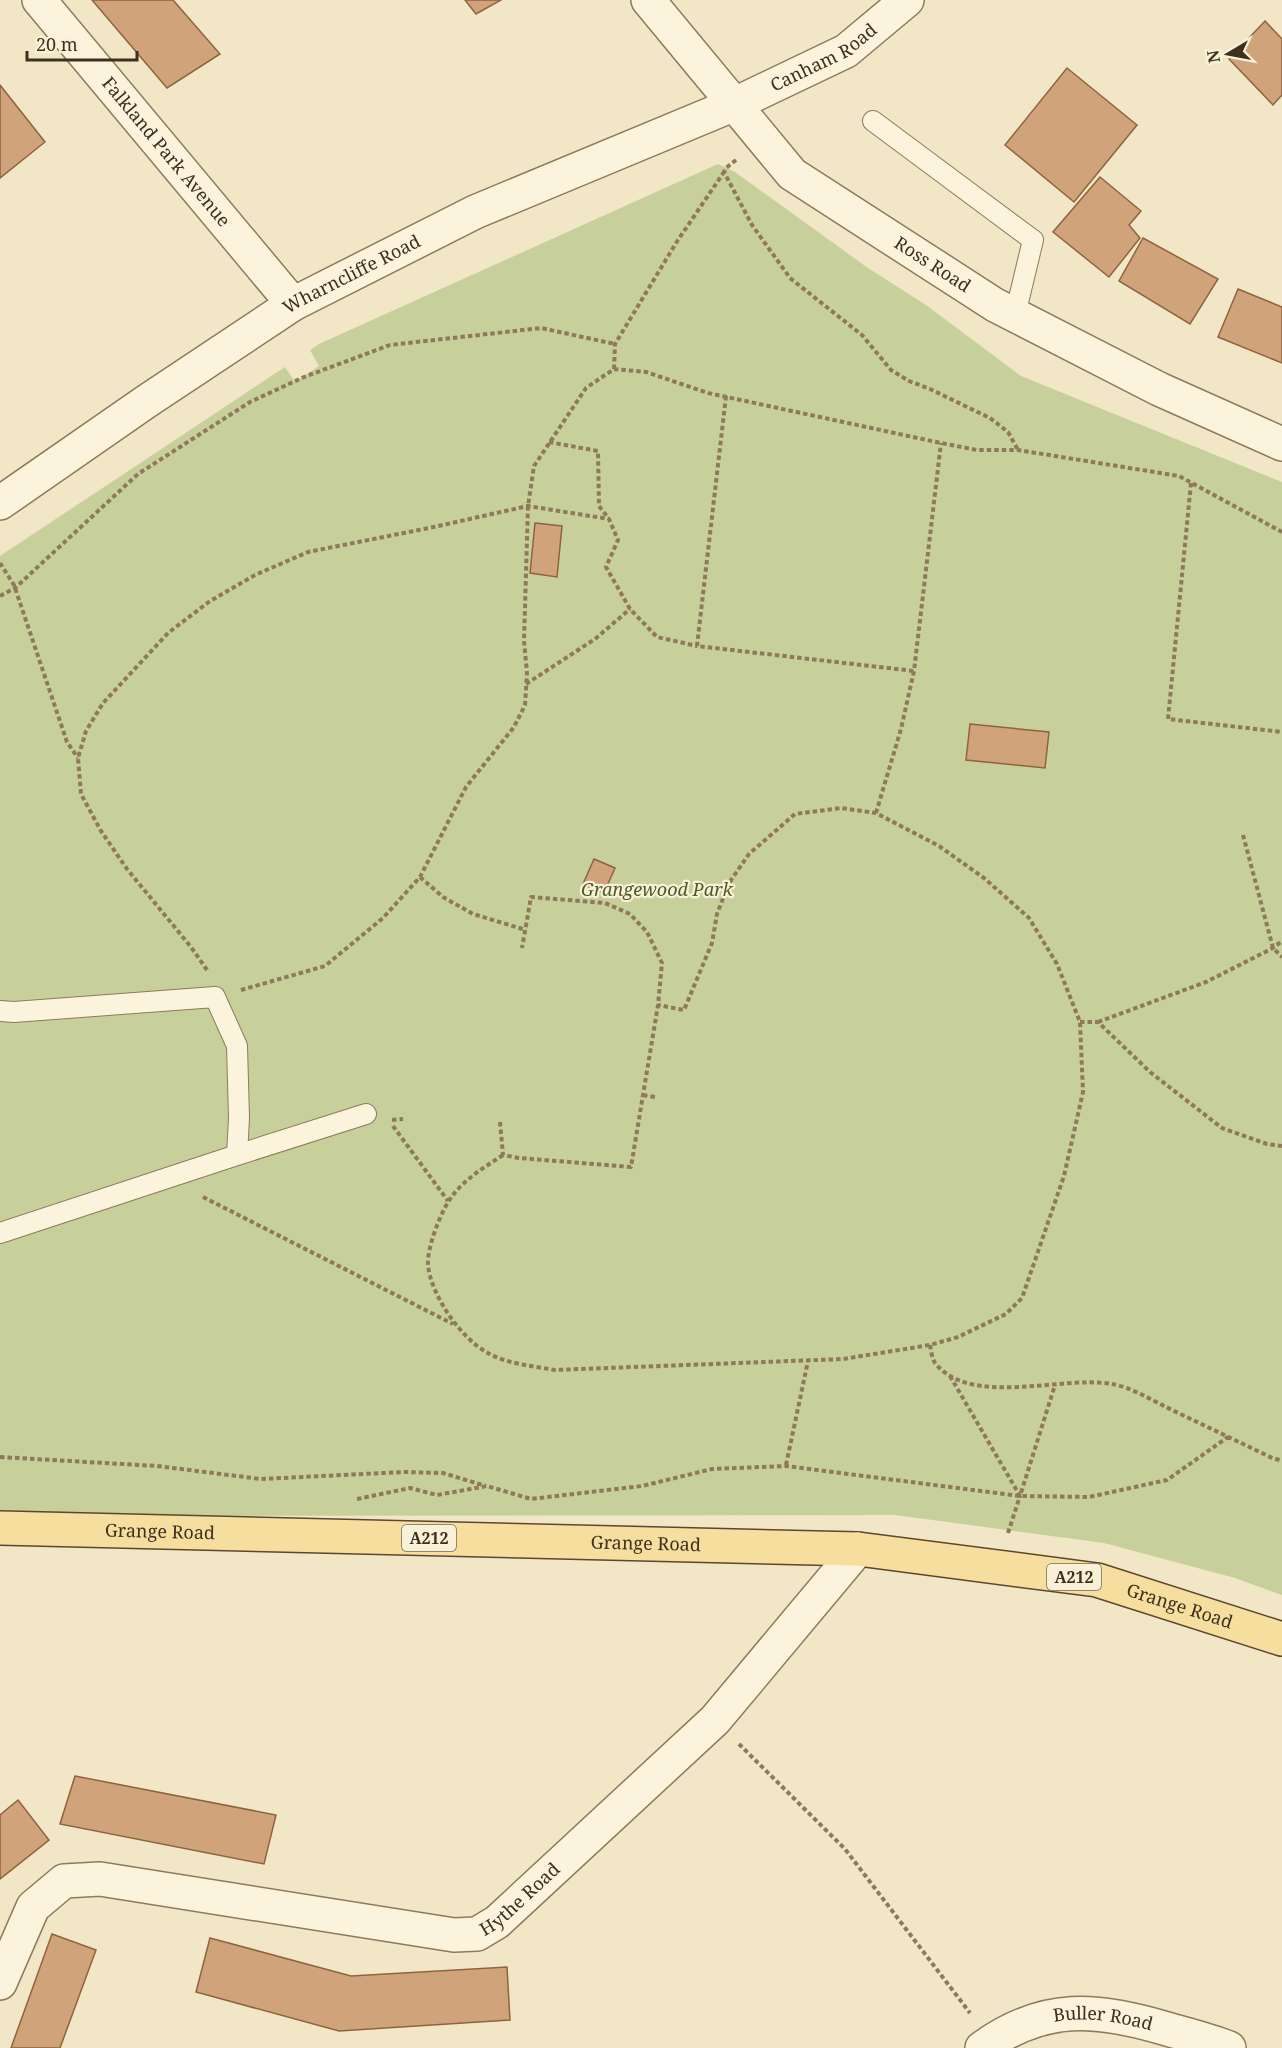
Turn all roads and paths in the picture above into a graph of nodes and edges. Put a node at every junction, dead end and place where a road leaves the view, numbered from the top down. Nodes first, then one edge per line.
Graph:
1 (39, 0) edge
2 (648, 0) edge
3 (907, 0) edge
4 (735, 104) junction
5 (873, 121) dead end
6 (765, 140) junction
7 (724, 172) junction
8 (293, 304) junction
9 (1015, 315) junction
10 (615, 344) junction
11 (614, 369) junction
12 (726, 396) junction
13 (549, 442) junction
14 (940, 443) junction
15 (1282, 444) edge
16 (1018, 450) junction
17 (1191, 483) junction
18 (0, 503) edge
19 (528, 506) junction
20 (609, 519) junction
21 (1282, 532) edge
22 (0, 562) edge
23 (15, 588) junction
24 (0, 596) edge
25 (630, 609) junction
26 (698, 646) junction
27 (914, 671) junction
28 (526, 684) junction
29 (1282, 732) edge
30 (78, 758) junction
31 (876, 813) junction
32 (1243, 835) dead end
33 (420, 877) junction
34 (526, 930) junction
35 (1282, 941) edge
36 (522, 948) dead end
37 (1273, 948) junction
38 (1282, 957) edge
39 (215, 997) junction
40 (658, 1005) junction
41 (0, 1011) edge
42 (1080, 1022) junction
43 (1098, 1022) junction
44 (643, 1095) junction
45 (655, 1097) dead end
46 (366, 1114) joint
47 (500, 1122) dead end
48 (1282, 1146) edge
49 (237, 1155) junction
50 (503, 1155) junction
51 (165, 1178) junction
52 (448, 1201) junction
53 (0, 1233) edge
54 (454, 1325) junction
55 (930, 1345) junction
56 (808, 1360) junction
57 (950, 1376) junction
58 (1055, 1384) junction
59 (1228, 1437) junction
60 (0, 1457) edge
61 (1282, 1461) edge
62 (786, 1466) junction
63 (486, 1486) junction
64 (1020, 1496) junction
65 (356, 1499) dead end
66 (0, 1528) edge
67 (858, 1549) junction
68 (1282, 1639) edge
69 (715, 1720) junction
70 (0, 1983) edge
71 (987, 2044) edge
72 (1230, 2048) edge

1 - 8 street, Falkland Park Avenue
2 - 4 street, Ross Road
3 - 4 street, Canham Road
4 - 6 street, Ross Road
4 - 8 street, Wharncliffe Road
5 - 9 lane
6 - 7 path
6 - 9 street, Ross Road
7 - 10 path
7 - 16 path
8 - 18 street, Wharncliffe Road
9 - 15 street, Ross Road
10 - 11 path
10 - 23 path
11 - 12 path
11 - 13 path
12 - 14 path
12 - 26 path
13 - 19 path
13 - 20 path
14 - 16 path
14 - 27 path
16 - 17 path
17 - 21 path
17 - 29 path
19 - 20 path
19 - 28 path
19 - 30 path
20 - 25 path
22 - 23 path
23 - 24 path
23 - 30 path
25 - 26 path
25 - 28 path
26 - 27 path
27 - 31 path
28 - 33 path
30 - 39 path
31 - 40 path
31 - 42 path
32 - 37 path
33 - 34 path
33 - 39 path
34 - 36 path
34 - 40 path
35 - 37 path
37 - 38 path
37 - 43 path
39 - 41 lane
39 - 49 lane
40 - 44 path
42 - 43 path
42 - 55 path
43 - 48 path
44 - 45 path
44 - 50 path
46 - 49 lane
46 - 52 path
47 - 50 path
49 - 51 lane
50 - 52 path
51 - 53 lane
51 - 54 path
52 - 54 path
54 - 56 path
55 - 56 path
55 - 57 path
56 - 62 path
57 - 58 path
57 - 64 path
58 - 59 path
58 - 64 path
59 - 61 path
59 - 64 path
60 - 63 path
62 - 63 path
62 - 64 path
63 - 65 path
66 - 67 main road, Grange Road / A212
67 - 68 main road, Grange Road / A212
67 - 69 street, Hythe Road
69 - 70 street, Hythe Road
69 - 71 path
71 - 72 street, Buller Road

